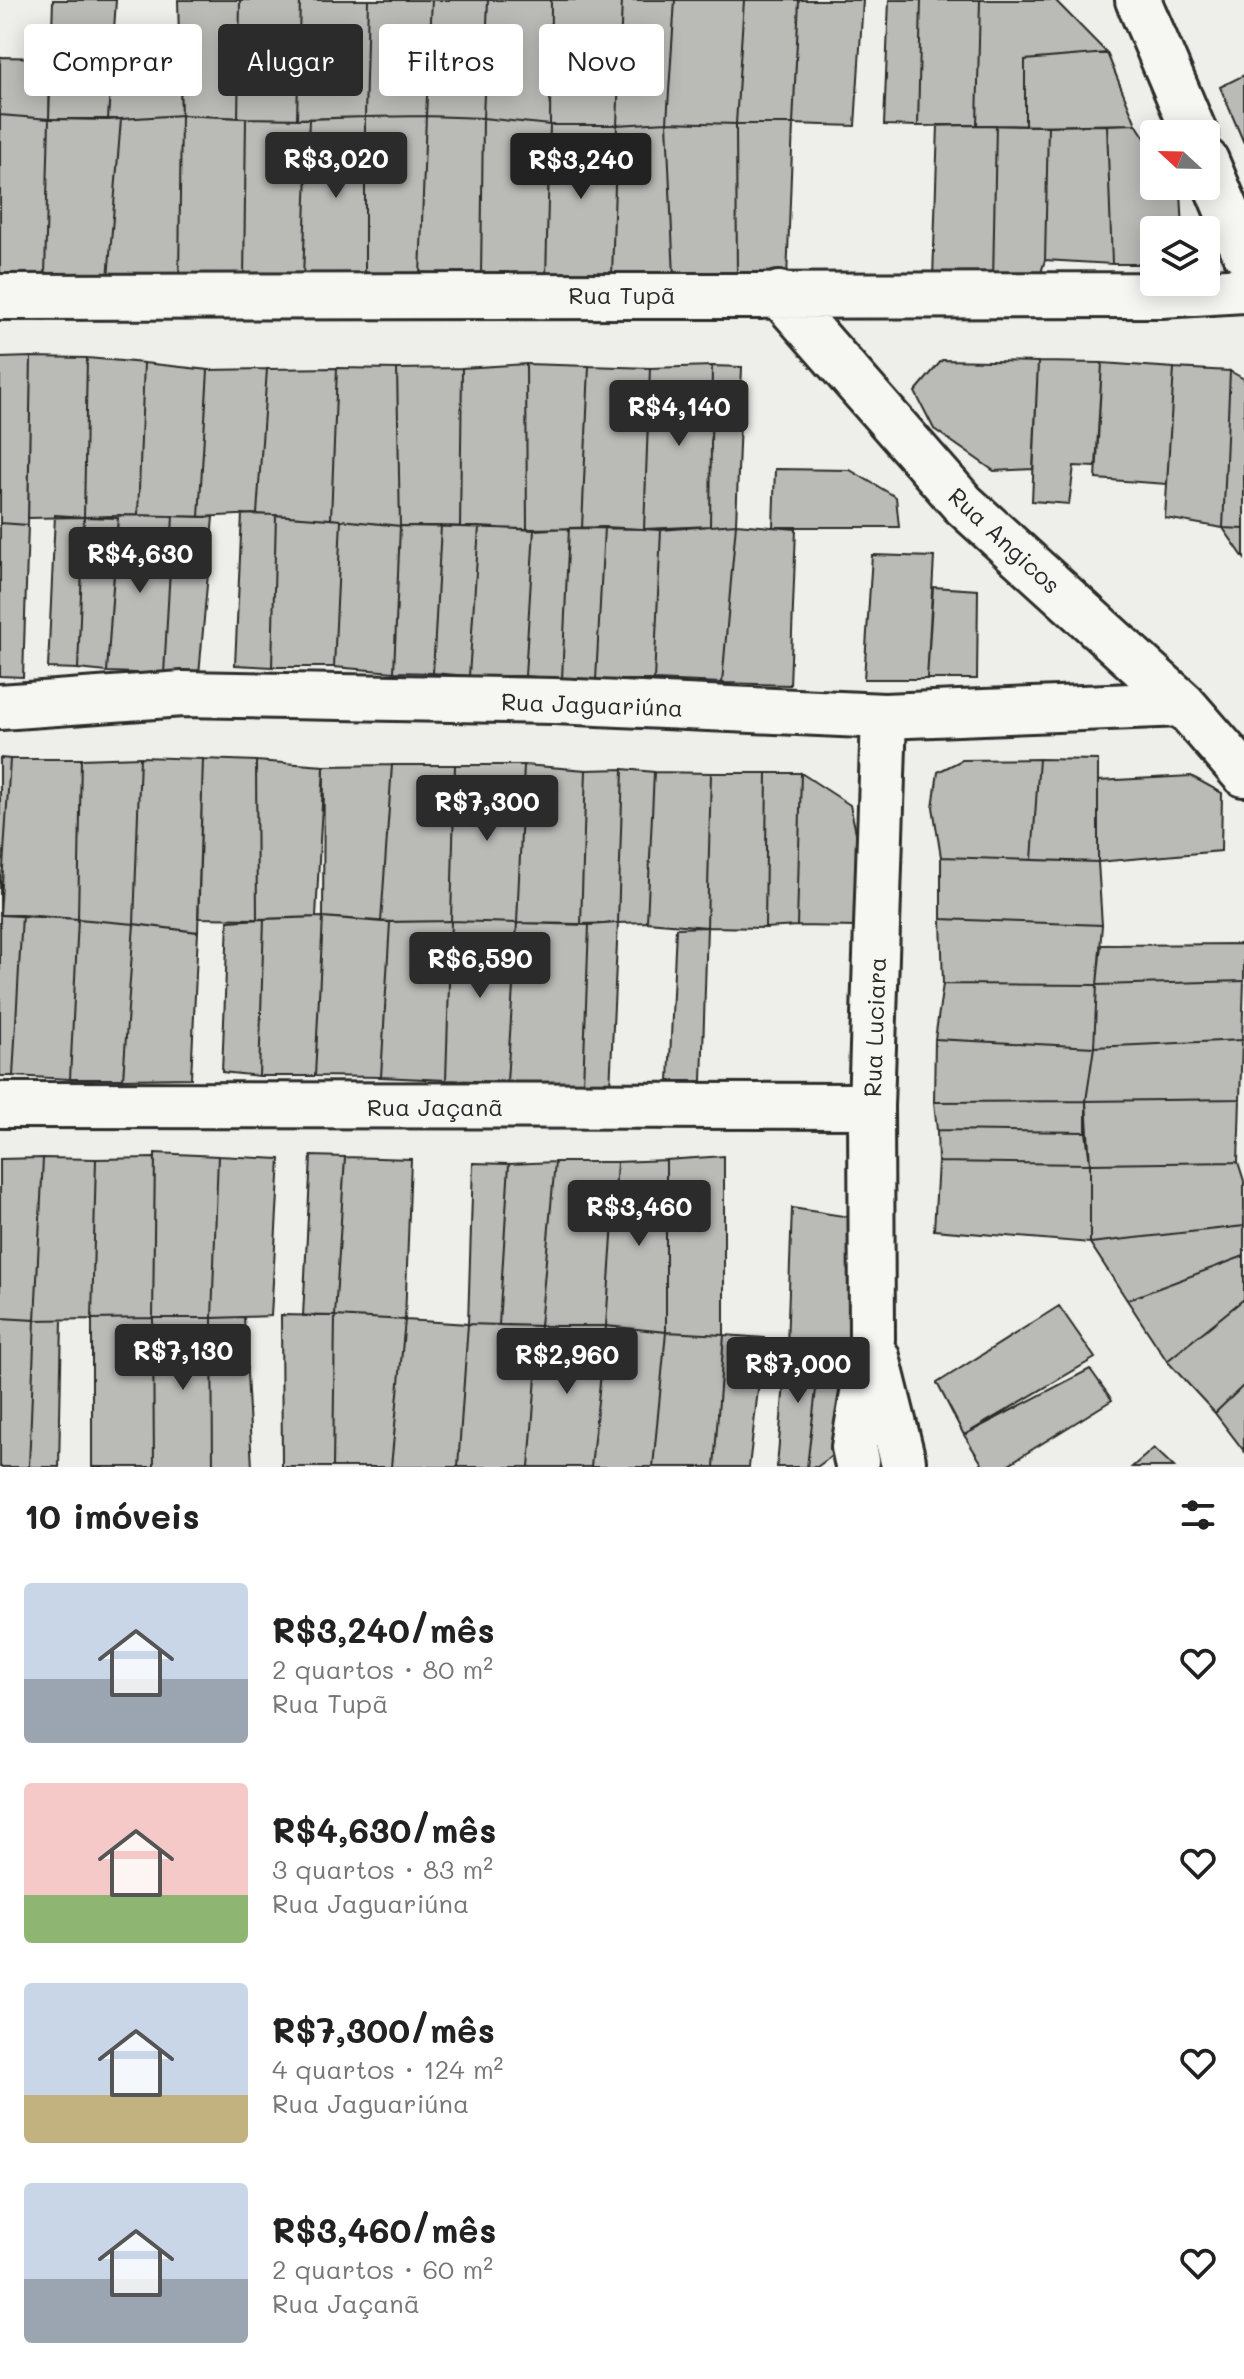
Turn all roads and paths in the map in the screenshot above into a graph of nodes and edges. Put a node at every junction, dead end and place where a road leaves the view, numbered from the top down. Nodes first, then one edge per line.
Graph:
1 (1138, 0) edge
2 (1189, 120) edge
3 (1220, 194) edge
4 (1244, 251) edge
5 (1244, 290) edge
6 (779, 294) junction
7 (0, 297) edge
8 (1183, 704) junction
9 (0, 707) edge
10 (884, 716) junction
11 (1244, 774) edge
12 (0, 1105) edge
13 (871, 1106) junction
14 (872, 1339) junction
15 (854, 1464) edge
16 (905, 1464) edge

1 - 2 street
3 - 4 street
5 - 6 street, Rua Tupã
6 - 7 street, Rua Tupã
6 - 8 street, Rua Angicos
8 - 10 street, Rua Jaguariúna
8 - 11 street, Rua Angicos
9 - 10 street, Rua Jaguariúna
10 - 13 street, Rua Luciara
12 - 13 street, Rua Jaçanã
13 - 14 street, Rua Luciara
14 - 15 street, Rua Luciara
14 - 16 street, Rua Luciara
15 - 16 street

